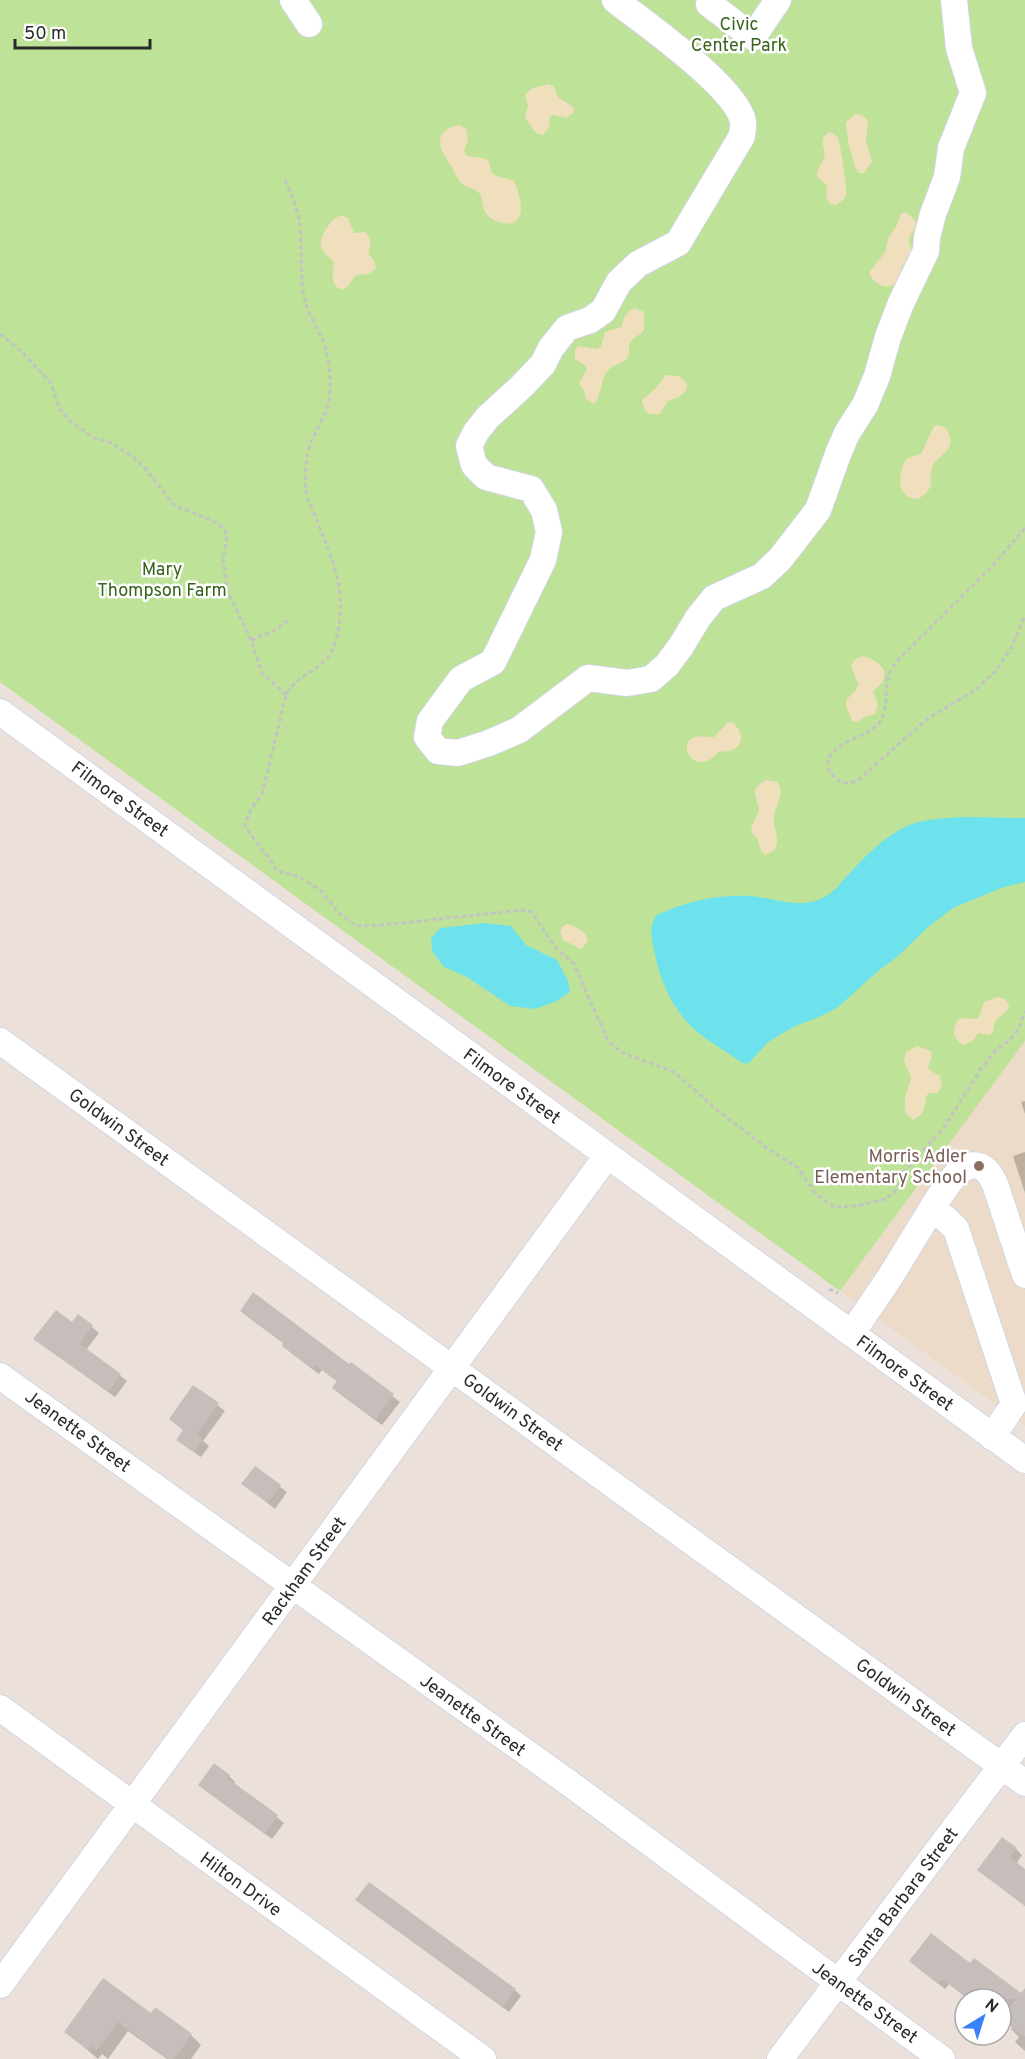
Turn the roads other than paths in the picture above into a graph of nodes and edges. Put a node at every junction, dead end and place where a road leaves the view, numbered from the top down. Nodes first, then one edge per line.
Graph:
1 (293, 0) edge
2 (615, 0) edge
3 (778, 0) edge
4 (954, 0) edge
5 (708, 1) edge
6 (309, 24) dead end
7 (0, 712) edge
8 (0, 1041) edge
9 (607, 1156) junction
10 (931, 1210) junction
11 (1025, 1275) edge
12 (852, 1333) junction
13 (451, 1367) junction
14 (0, 1376) edge
15 (1020, 1395) edge
16 (992, 1437) junction
17 (1025, 1460) edge
18 (293, 1586) junction
19 (0, 1708) edge
20 (1025, 1735) edge
21 (1002, 1766) junction
22 (1025, 1783) edge
23 (132, 1804) junction
24 (839, 1983) junction
25 (0, 1985) edge
26 (483, 2059) edge
27 (780, 2059) edge
28 (942, 2059) edge

1 - 6 street
2 - 4 street
3 - 5 street
7 - 9 street, Filmore Street
8 - 13 street, Goldwin Street
9 - 12 street, Filmore Street
9 - 13 street, Rackham Street
10 - 11 street
10 - 12 street
10 - 15 street
12 - 16 street, Filmore Street
13 - 18 street, Rackham Street
13 - 21 street, Goldwin Street
14 - 18 street, Jeanette Street
15 - 16 street
16 - 17 street, Filmore Street
18 - 23 street, Rackham Street
18 - 24 street, Jeanette Street
19 - 23 street, Hilton Drive
20 - 21 street, Santa Barbara Street
21 - 22 street, Goldwin Street
21 - 24 street, Santa Barbara Street
23 - 25 street, Rackham Street
23 - 26 street, Hilton Drive
24 - 27 street, Santa Barbara Street
24 - 28 street, Jeanette Street

